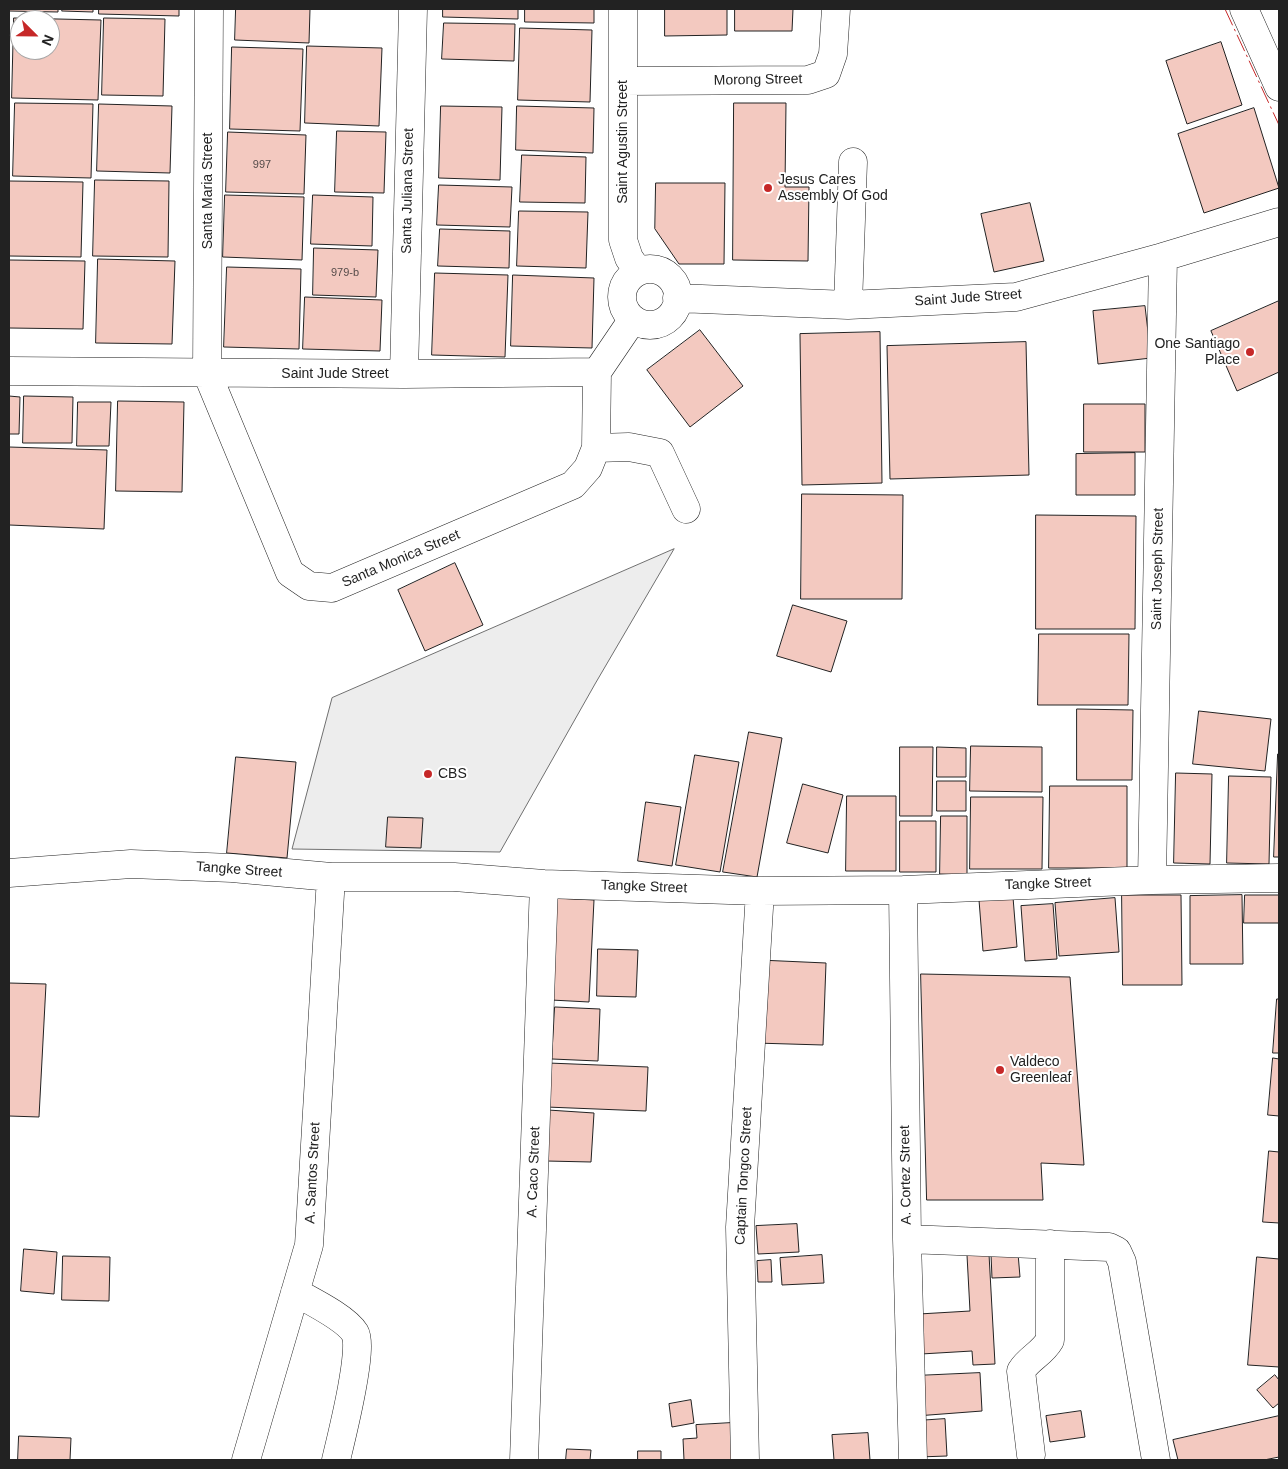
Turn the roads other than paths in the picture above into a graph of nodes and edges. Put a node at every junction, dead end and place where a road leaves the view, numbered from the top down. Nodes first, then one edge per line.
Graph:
1 (209, 9) edge
2 (413, 9) edge
3 (624, 9) edge
4 (836, 9) edge
5 (1244, 9) edge
6 (623, 81) junction
7 (1279, 87) edge
8 (853, 162) dead end
9 (1279, 222) edge
10 (1163, 257) junction
11 (638, 271) junction
12 (677, 298) junction
13 (848, 305) junction
14 (633, 319) junction
15 (9, 370) edge
16 (597, 372) junction
17 (206, 373) junction
18 (404, 374) junction
19 (596, 448) junction
20 (686, 509) dead end
21 (10, 876) edge
22 (331, 877) junction
23 (1279, 878) edge
24 (1152, 880) junction
25 (544, 884) junction
26 (903, 890) junction
27 (760, 891) junction
28 (907, 1238) junction
29 (1050, 1244) junction
30 (295, 1292) junction
31 (1031, 1456) dead end
32 (246, 1460) edge
33 (336, 1460) edge
34 (524, 1460) edge
35 (745, 1460) edge
36 (913, 1460) edge
37 (1156, 1460) edge

1 - 17 street, Santa Maria Street
2 - 18 street, Santa Juliana Street
3 - 6 street, Saint Agustin Street
4 - 6 street, Morong Street
5 - 7 street
6 - 11 street, Saint Agustin Street
8 - 13 street
9 - 10 street, Saint Jude Street
10 - 13 street, Saint Jude Street
10 - 24 street, Saint Joseph Street
11 - 12 street
11 - 14 street
12 - 13 street, Saint Jude Street
12 - 14 street
14 - 16 street
15 - 17 street, Saint Jude Street
16 - 18 street, Saint Jude Street
16 - 19 street, Santa Monica Street
17 - 18 street, Saint Jude Street
17 - 19 street, Santa Monica Street
19 - 20 street
21 - 22 street, Tangke Street
22 - 25 street, Tangke Street
22 - 30 street, A. Santos Street
23 - 24 street, Tangke Street
24 - 26 street, Tangke Street
25 - 27 street, Tangke Street
25 - 34 street, A. Caco Street
26 - 27 street, Tangke Street
26 - 28 street, A. Cortez Street
27 - 35 street, Captain Tongco Street
28 - 29 street
28 - 36 street, A. Cortez Street
29 - 31 street
29 - 37 street
30 - 32 street, A. Santos Street
30 - 33 street

